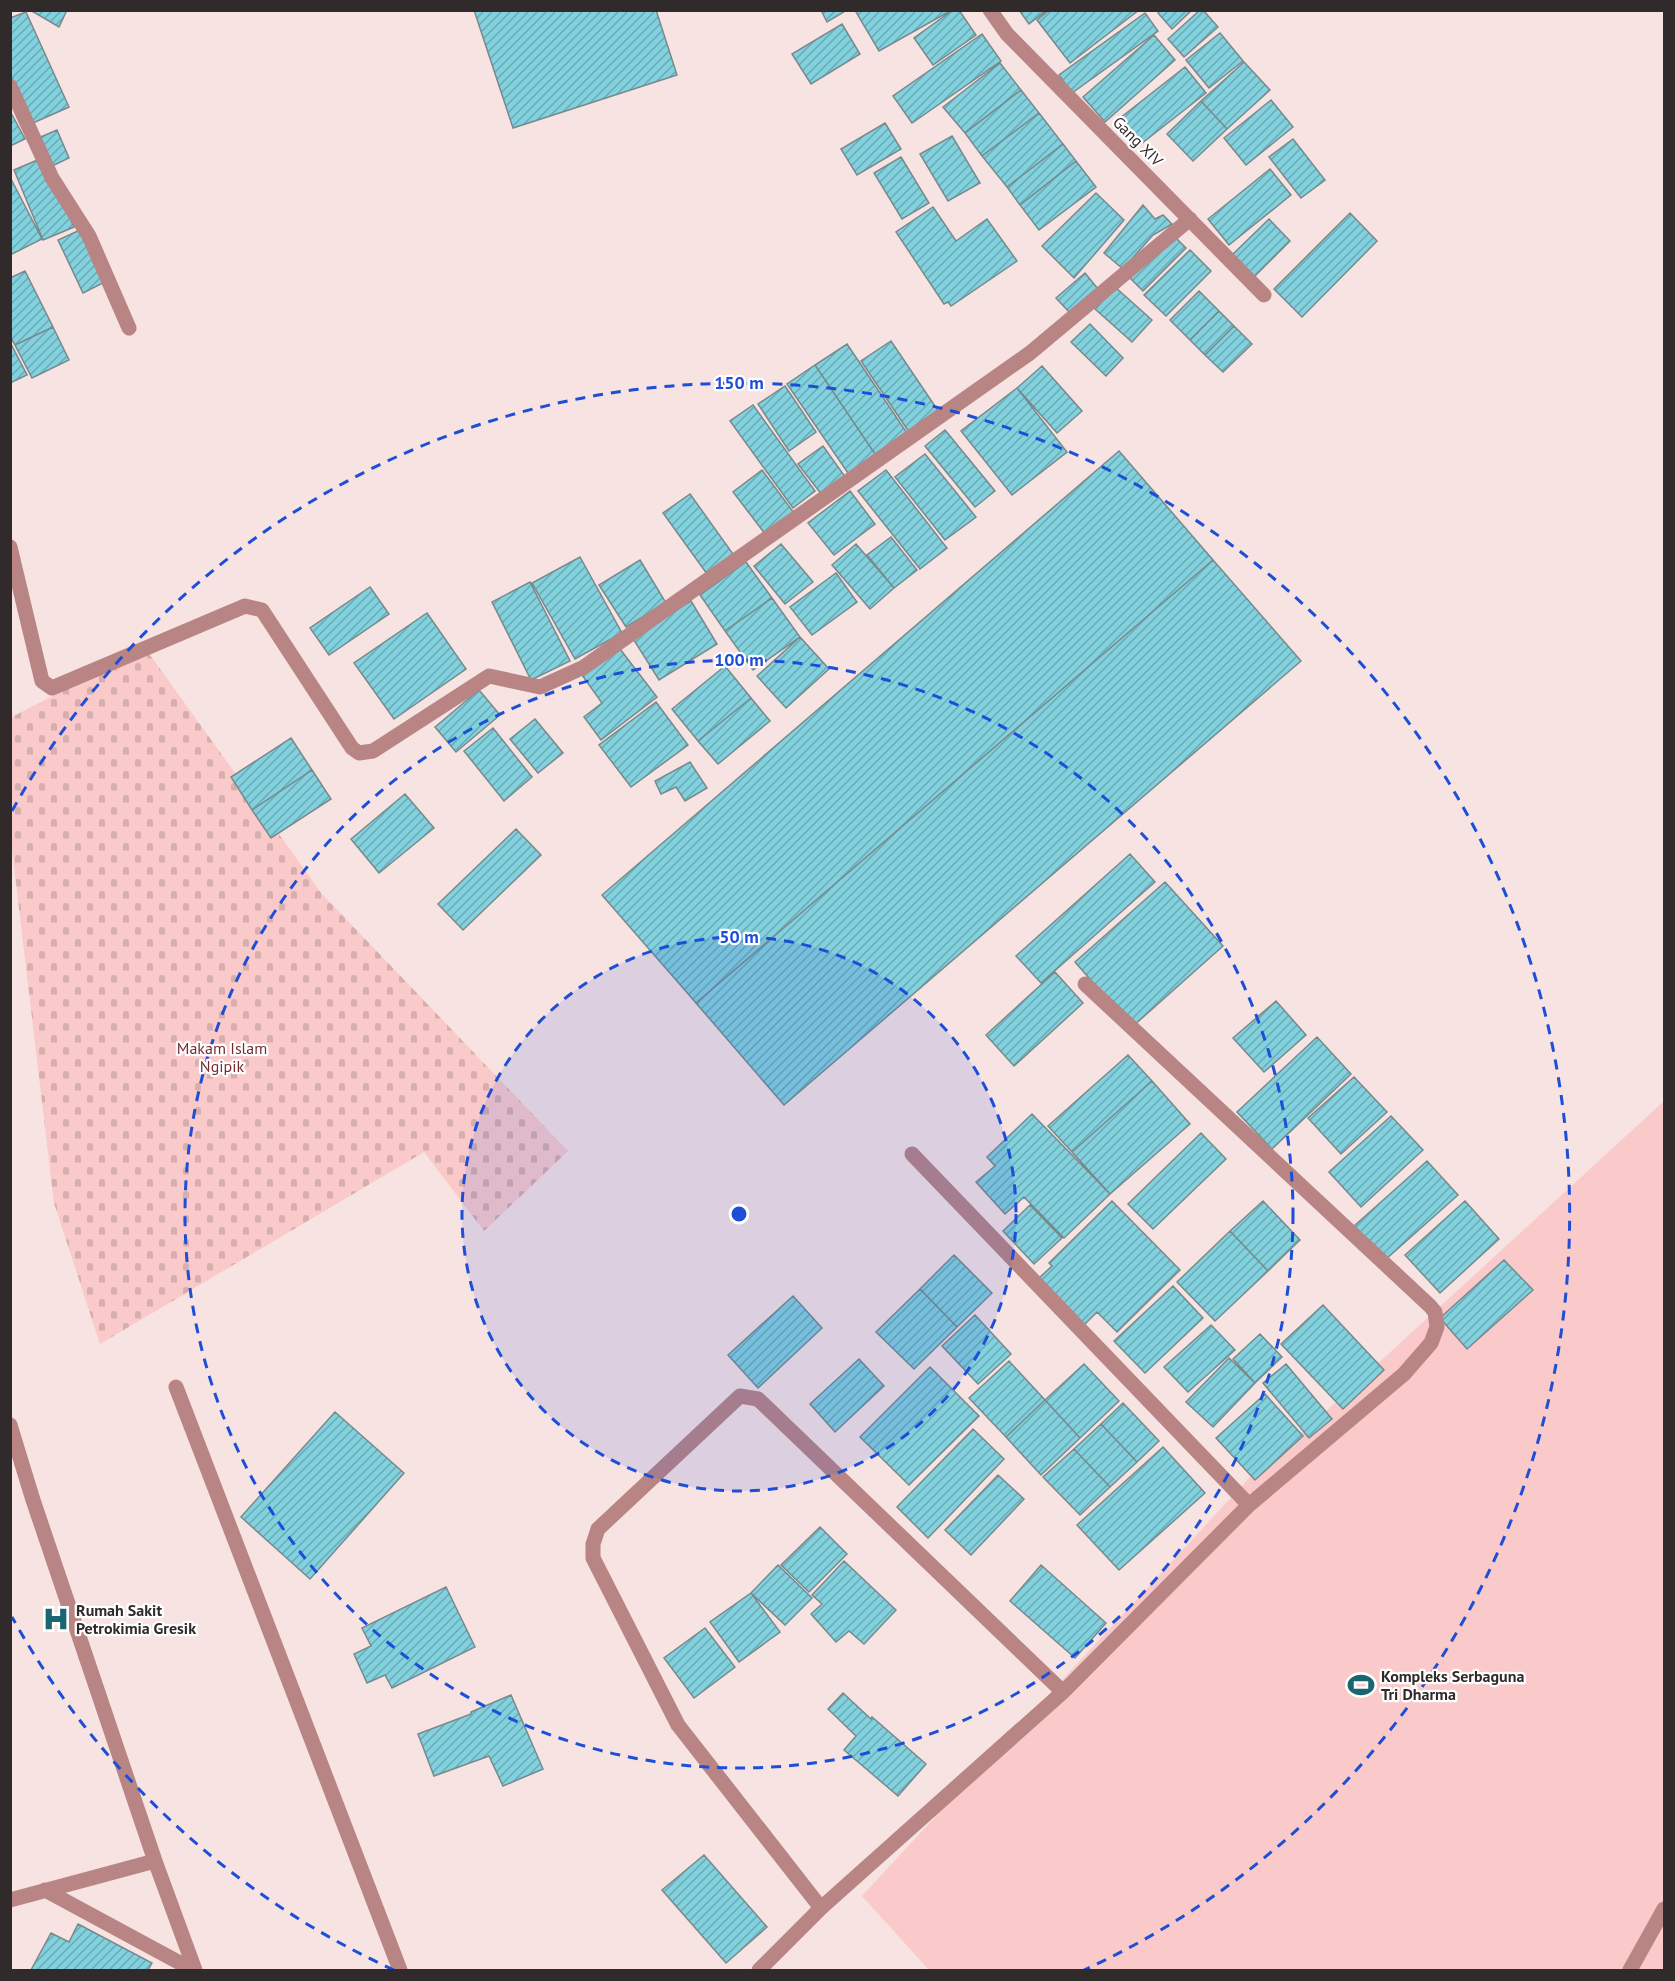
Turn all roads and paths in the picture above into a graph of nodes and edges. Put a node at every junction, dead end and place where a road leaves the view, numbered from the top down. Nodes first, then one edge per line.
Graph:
1 (990, 10) edge
2 (10, 86) edge
3 (1190, 219) junction
4 (1264, 295) dead end
5 (129, 328) dead end
6 (10, 547) edge
7 (1085, 984) dead end
8 (912, 1154) dead end
9 (176, 1387) dead end
10 (10, 1425) edge
11 (1249, 1505) junction
12 (1063, 1692) junction
13 (156, 1861) junction
14 (45, 1890) junction
15 (10, 1900) edge
16 (821, 1908) junction
17 (1665, 1909) edge
18 (194, 1971) edge
19 (400, 1971) edge
20 (759, 1971) edge
21 (1630, 1971) edge

1 - 3 street, Gang XIV
2 - 5 street
3 - 4 street, Gang XIV
3 - 6 street
7 - 11 street
8 - 11 street
9 - 19 street
10 - 13 street
11 - 12 street
12 - 16 street
12 - 16 street
13 - 14 street
13 - 18 street
14 - 15 street
14 - 18 street
16 - 20 street
17 - 21 street

